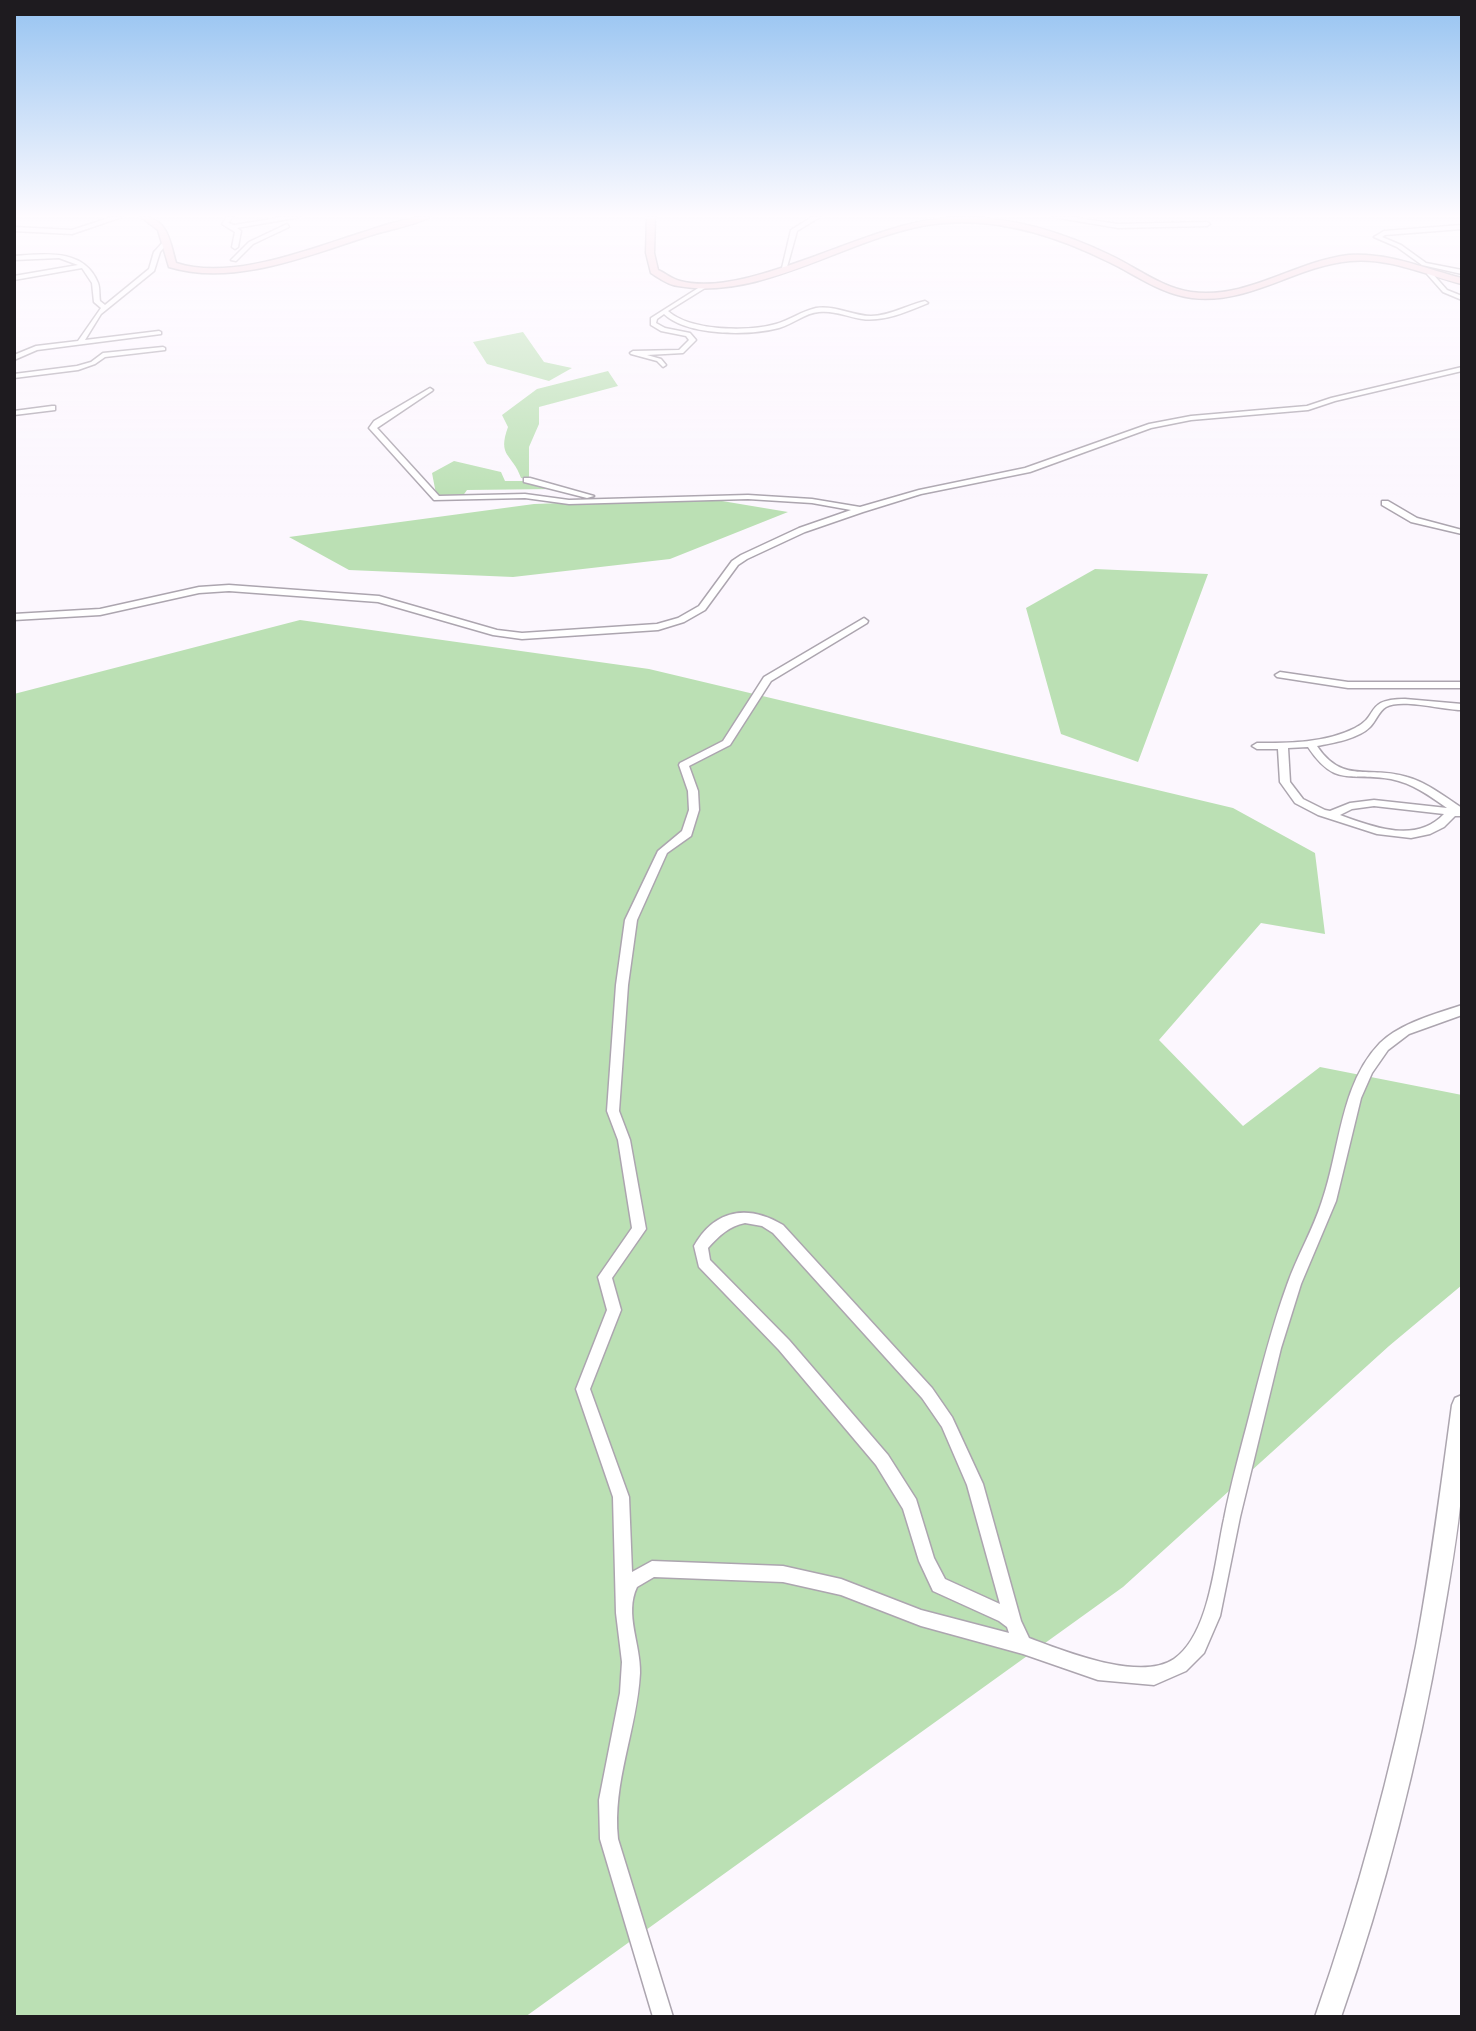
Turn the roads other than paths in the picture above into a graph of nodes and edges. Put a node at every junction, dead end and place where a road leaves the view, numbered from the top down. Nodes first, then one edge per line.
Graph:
1 (664, 311) edge
2 (102, 312) edge
3 (663, 312) edge
4 (814, 312) edge
5 (832, 312) edge
6 (897, 312) edge
7 (159, 333) dead end
8 (79, 344) junction
9 (163, 349) dead end
10 (103, 355) junction
11 (14, 358) edge
12 (663, 365) dead end
13 (1462, 369) edge
14 (14, 376) edge
15 (430, 390) dead end
16 (52, 408) dead end
17 (14, 413) edge
18 (527, 480) dead end
19 (601, 499) junction
20 (1385, 503) dead end
21 (860, 510) junction
22 (1462, 532) edge
23 (14, 617) edge
24 (864, 621) dead end
25 (1280, 675) dead end
26 (1462, 685) edge
27 (1462, 707) edge
28 (1310, 743) junction
29 (1257, 746) dead end
30 (1283, 746) junction
31 (1451, 813) junction
32 (1331, 815) junction
33 (1462, 1010) edge
34 (1462, 1405) edge
35 (624, 1601) junction
36 (1013, 1621) junction
37 (1023, 1645) junction
38 (663, 2017) edge
39 (1328, 2017) edge

1 - 4 street
2 - 8 street
3 - 12 street
5 - 6 street
7 - 8 street
8 - 10 street
8 - 11 street
9 - 10 street
10 - 14 street
13 - 21 street
15 - 19 street
16 - 17 street
18 - 19 street
19 - 21 street
20 - 22 street
21 - 23 street
24 - 35 street
25 - 26 street
27 - 28 street
28 - 30 street
28 - 31 street
29 - 30 street
30 - 32 street
31 - 32 street
31 - 32 street
33 - 37 street
34 - 39 street
35 - 37 street
35 - 38 street
36 - 36 street
36 - 37 street

